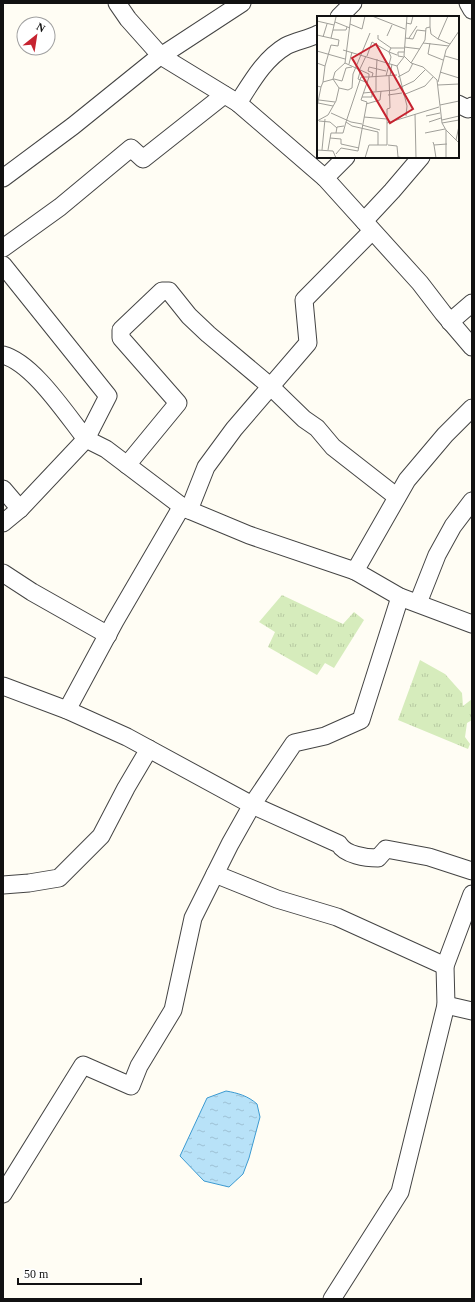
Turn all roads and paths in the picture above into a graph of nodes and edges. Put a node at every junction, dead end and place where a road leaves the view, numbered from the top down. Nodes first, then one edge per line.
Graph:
1 (117, 3) edge
2 (242, 3) edge
3 (353, 3) edge
4 (468, 3) edge
5 (472, 10) edge
6 (340, 16) edge
7 (317, 34) edge
8 (161, 55) junction
9 (231, 99) junction
10 (345, 158) edge
11 (420, 158) edge
12 (3, 178) edge
13 (325, 178) junction
14 (368, 226) junction
15 (3, 248) edge
16 (5, 271) edge
17 (472, 303) edge
18 (450, 322) junction
19 (472, 347) edge
20 (3, 355) edge
21 (270, 386) junction
22 (472, 408) edge
23 (86, 439) junction
24 (127, 465) junction
25 (3, 489) edge
26 (397, 498) junction
27 (472, 501) edge
28 (185, 508) junction
29 (20, 509) junction
30 (3, 523) edge
31 (356, 571) junction
32 (3, 573) edge
33 (400, 597) junction
34 (418, 604) junction
35 (472, 624) edge
36 (108, 635) junction
37 (3, 686) edge
38 (67, 710) junction
39 (149, 749) junction
40 (252, 805) junction
41 (472, 872) edge
42 (215, 874) junction
43 (3, 885) edge
44 (472, 894) edge
45 (445, 966) junction
46 (446, 1005) junction
47 (472, 1011) edge
48 (3, 1194) edge
49 (332, 1299) edge

1 - 8 street
2 - 8 street
3 - 6 street
4 - 5 street
7 - 9 street
8 - 9 street
8 - 12 street
9 - 13 street
9 - 15 street
10 - 13 street
11 - 14 street
13 - 14 street
14 - 18 street
14 - 21 street
16 - 23 street
17 - 18 street
18 - 19 street
20 - 23 street
21 - 24 street
21 - 26 street
21 - 28 street
22 - 26 street
23 - 24 street
23 - 29 street
24 - 28 street
25 - 29 street
26 - 31 street
27 - 34 street
28 - 31 street
28 - 36 street
29 - 30 street
31 - 33 street
32 - 36 street
33 - 34 street
33 - 40 street
34 - 35 street
36 - 38 street
37 - 38 street
38 - 39 street
39 - 40 street
39 - 43 street
40 - 41 street
40 - 42 street
42 - 45 street
42 - 48 street
44 - 45 street
45 - 46 street
46 - 47 street
46 - 49 street

